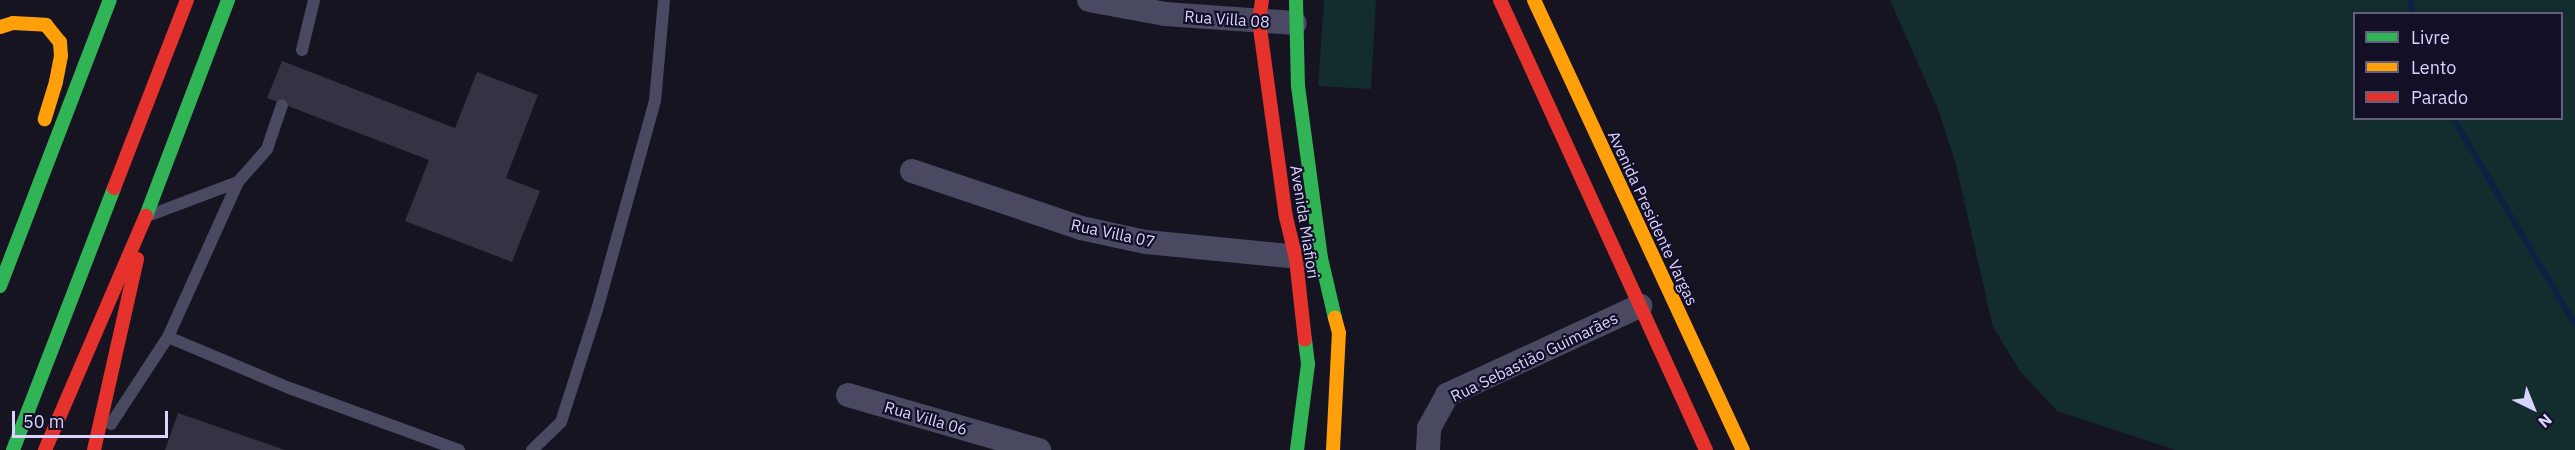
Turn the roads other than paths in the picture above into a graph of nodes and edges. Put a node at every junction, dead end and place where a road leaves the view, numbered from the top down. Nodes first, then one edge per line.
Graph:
1 (110, 0) edge
2 (187, 0) edge
3 (228, 0) edge
4 (314, 0) edge
5 (664, 0) edge
6 (1089, 0) edge
7 (1500, 0) edge
8 (1533, 0) edge
9 (1260, 11) edge
10 (1296, 11) edge
11 (0, 27) edge
12 (302, 50) dead end
13 (282, 105) dead end
14 (41, 133) dead end
15 (912, 171) dead end
16 (238, 182) junction
17 (146, 216) junction
18 (1321, 258) junction
19 (1296, 259) junction
20 (0, 286) edge
21 (1640, 306) junction
22 (168, 337) junction
23 (848, 395) dead end
24 (13, 450) edge
25 (45, 450) edge
26 (94, 450) edge
27 (459, 450) edge
28 (532, 450) edge
29 (1039, 450) edge
30 (1298, 450) edge
31 (1333, 450) edge
32 (1428, 450) edge
33 (1706, 450) edge
34 (1743, 450) edge

1 - 20 main road
2 - 24 main road
3 - 17 main road
4 - 12 lane
5 - 28 lane
6 - 9 street, Rua Villa 08
7 - 21 main road
8 - 34 main road, Avenida Presidente Vargas
9 - 10 street, Rua Villa 08
9 - 19 main road, Avenida Miafiori
10 - 18 main road, Avenida Miafiori
11 - 14 main road
13 - 16 lane
15 - 19 street, Rua Villa 07
16 - 17 lane
16 - 22 lane
17 - 25 main road
17 - 26 main road
18 - 19 street, Rua Villa 07
18 - 31 main road, Avenida Miafiori
19 - 30 main road, Avenida Miafiori
21 - 32 street, Rua Sebastião Guimarães
21 - 33 main road
22 - 26 lane
22 - 27 lane
23 - 29 street, Rua Villa 06

